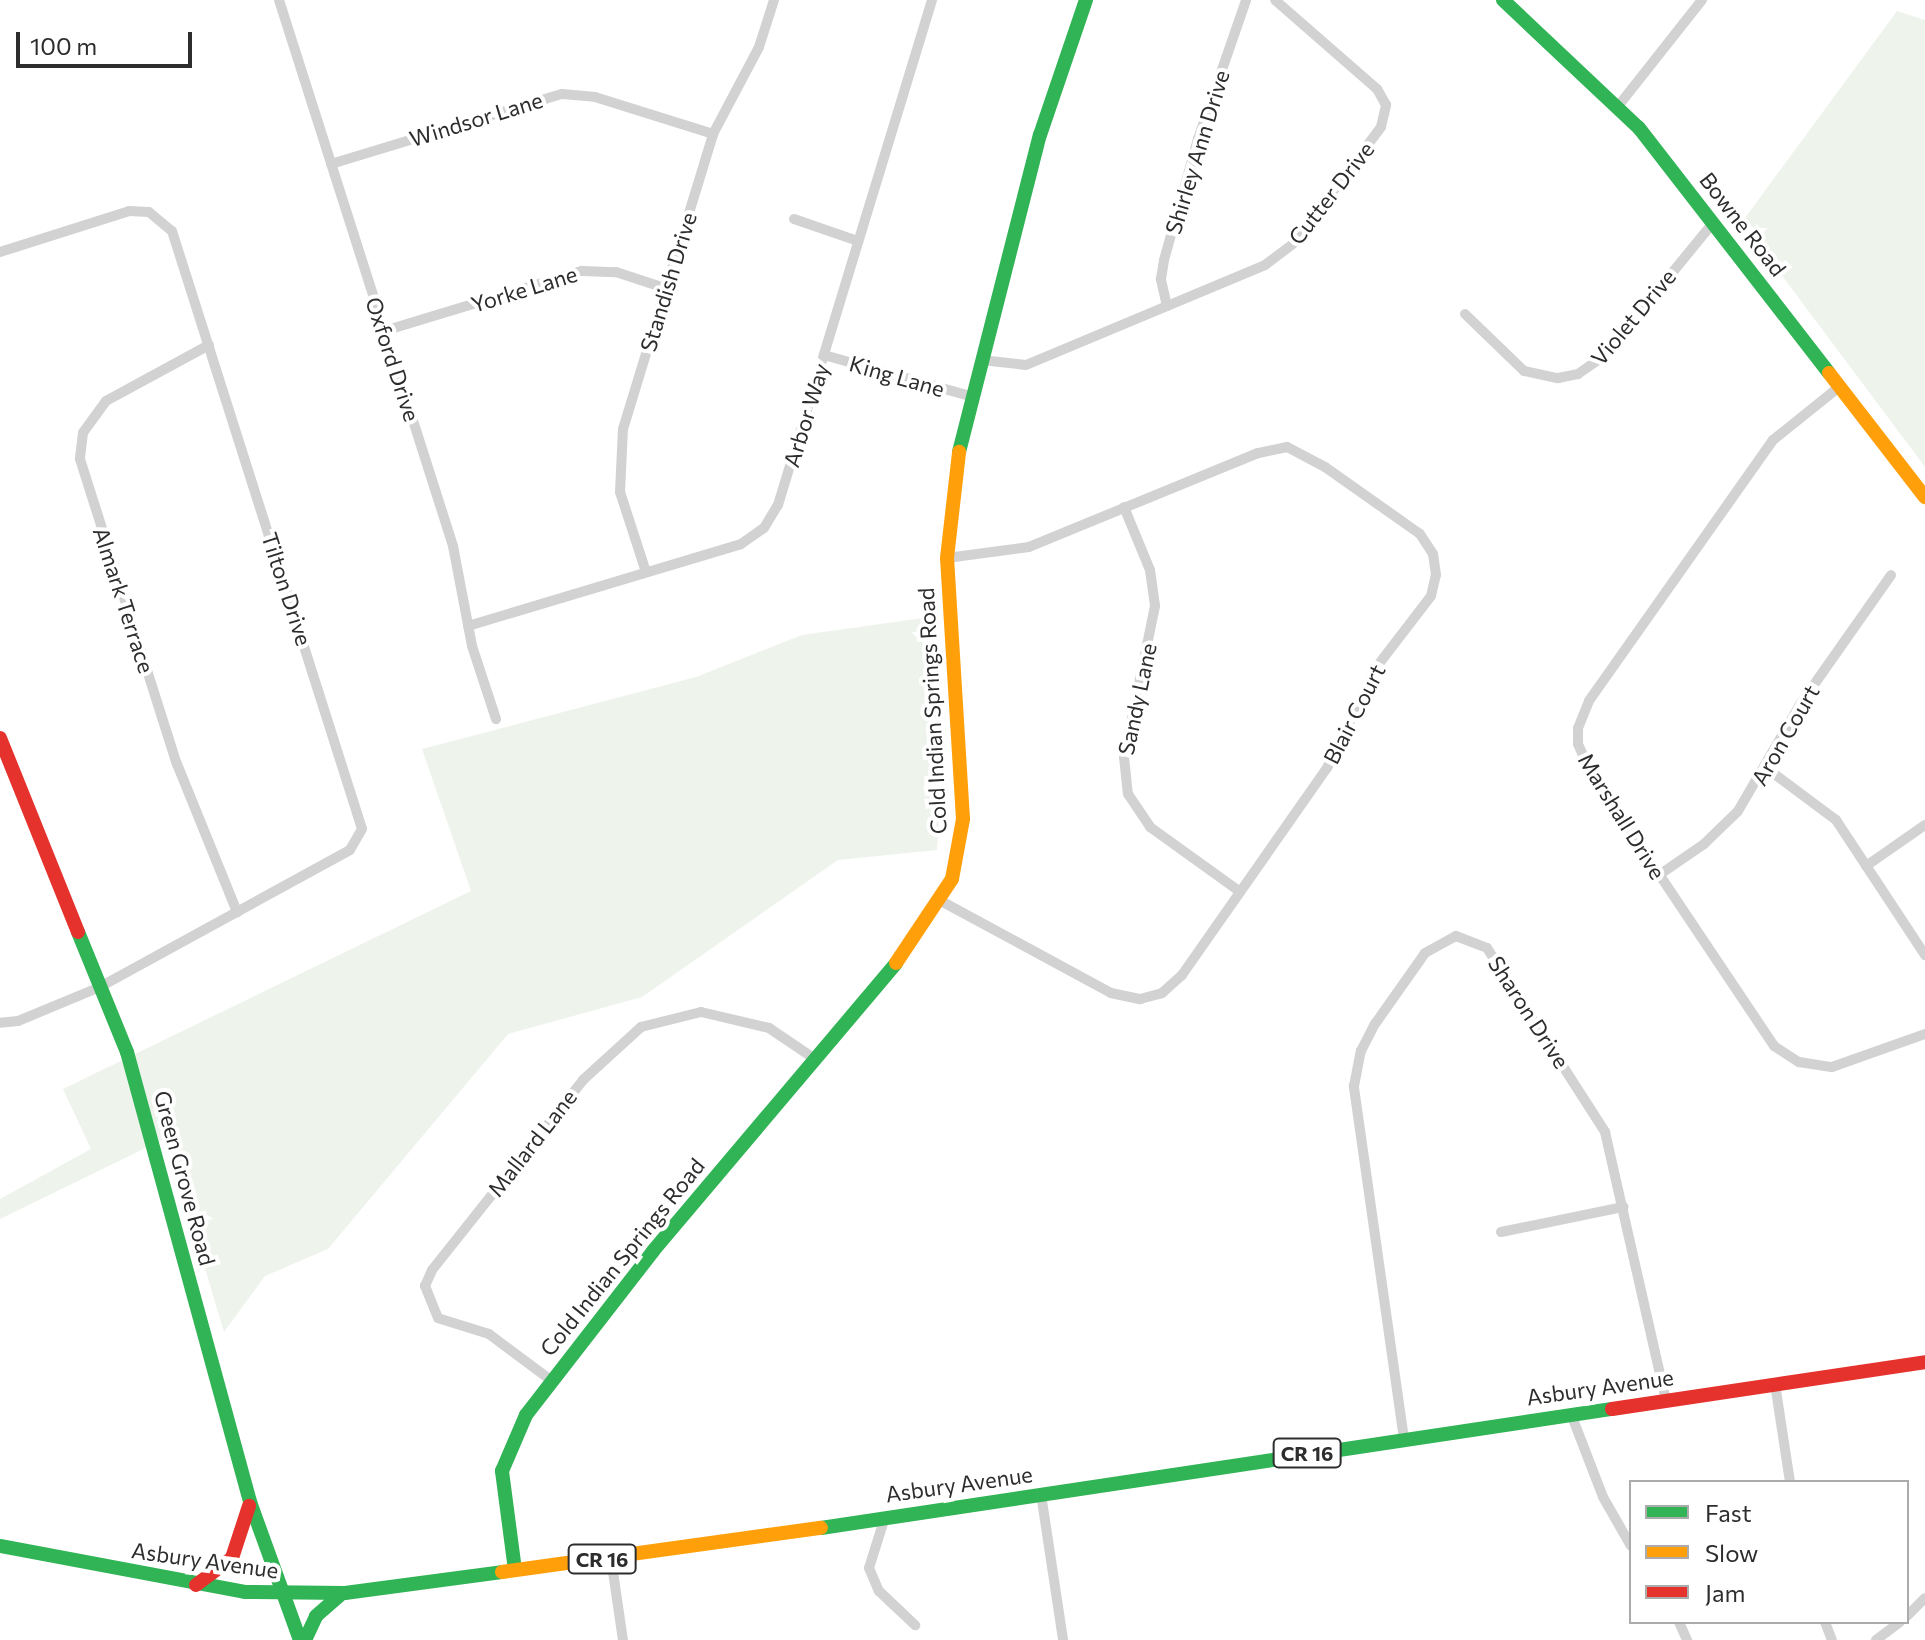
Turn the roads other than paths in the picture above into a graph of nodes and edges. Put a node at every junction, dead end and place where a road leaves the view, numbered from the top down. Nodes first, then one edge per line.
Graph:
1 (774, 0) edge
2 (932, 0) edge
3 (1086, 0) edge
4 (1246, 0) edge
5 (1275, 0) edge
6 (1503, 0) edge
7 (1702, 0) edge
8 (282, 1) edge
9 (1619, 105) junction
10 (713, 134) junction
11 (331, 164) junction
12 (794, 219) dead end
13 (1713, 223) junction
14 (858, 241) junction
15 (0, 252) edge
16 (665, 288) junction
17 (1167, 306) junction
18 (1465, 314) dead end
19 (384, 331) junction
20 (209, 345) junction
21 (824, 355) junction
22 (981, 360) junction
23 (1839, 387) junction
24 (970, 396) junction
25 (1925, 497) edge
26 (1124, 507) junction
27 (947, 558) junction
28 (646, 572) junction
29 (1891, 575) dead end
30 (468, 626) junction
31 (496, 719) dead end
32 (0, 738) edge
33 (1765, 767) junction
34 (1925, 825) edge
35 (1866, 866) junction
36 (1659, 875) junction
37 (1239, 891) junction
38 (941, 901) junction
39 (237, 912) junction
40 (1925, 955) edge
41 (100, 987) junction
42 (0, 1023) edge
43 (1925, 1034) edge
44 (815, 1059) junction
45 (1623, 1207) junction
46 (1501, 1232) dead end
47 (1925, 1362) edge
48 (552, 1381) junction
49 (1775, 1384) junction
50 (1666, 1400) junction
51 (1571, 1414) junction
52 (1404, 1439) junction
53 (1790, 1480) edge
54 (1041, 1494) junction
55 (250, 1502) junction
56 (885, 1517) junction
57 (1629, 1542) edge
58 (0, 1546) edge
59 (611, 1558) junction
60 (515, 1570) junction
61 (196, 1585) junction
62 (342, 1593) junction
63 (280, 1594) junction
64 (1925, 1598) edge
65 (1909, 1614) edge
66 (1897, 1624) edge
67 (915, 1625) dead end
68 (303, 1640) edge
69 (623, 1640) edge
70 (1063, 1640) edge
71 (1876, 1640) edge

1 - 10 street, Standish Drive
2 - 14 street, Arbor Way
3 - 22 street, Cold Indian Springs Road
4 - 17 street, Shirley Ann Drive
5 - 17 street, Cutter Drive
6 - 9 street, Bowne Road
7 - 9 street
8 - 11 street, Oxford Drive
9 - 13 street, Bowne Road
10 - 11 street, Windsor Lane
10 - 16 street, Standish Drive
11 - 19 street, Oxford Drive
12 - 14 street
13 - 18 street, Violet Drive
13 - 23 street, Bowne Road
14 - 21 street, Arbor Way
15 - 20 street, Tilton Drive
16 - 19 street, Yorke Lane
16 - 28 street, Standish Drive
17 - 22 street, Cutter Drive
19 - 30 street, Oxford Drive
20 - 39 street, Tilton Drive
20 - 39 street, Almark Terrace
21 - 24 street, King Lane
21 - 28 street, Arbor Way
22 - 24 street, Cold Indian Springs Road
23 - 25 street, Bowne Road
23 - 36 street, Marshall Drive
24 - 27 street, Cold Indian Springs Road
26 - 27 street, Blair Court
26 - 37 street, Sandy Lane
26 - 37 street, Blair Court
27 - 38 street, Cold Indian Springs Road
28 - 30 street, Arbor Way
29 - 33 street, Aron Court
30 - 31 street, Oxford Drive
32 - 41 street, Green Grove Road
33 - 35 street
33 - 36 street, Aron Court
34 - 35 street
35 - 40 street
36 - 43 street, Marshall Drive
37 - 38 street, Blair Court
38 - 44 street, Cold Indian Springs Road
39 - 41 street, Tilton Drive
41 - 42 street, Tilton Drive
41 - 55 street, Green Grove Road
44 - 48 street, Cold Indian Springs Road
44 - 48 street, Mallard Lane
45 - 46 street
45 - 50 street, Sharon Drive
45 - 52 street, Sharon Drive
47 - 49 street, Asbury Avenue / CR 16
48 - 60 street, Cold Indian Springs Road
49 - 50 street, Asbury Avenue / CR 16
49 - 53 street
50 - 51 street, Asbury Avenue / CR 16
51 - 52 street, Asbury Avenue / CR 16
51 - 57 street
52 - 54 street, Asbury Avenue / CR 16
54 - 56 street, Asbury Avenue / CR 16
54 - 70 street
55 - 61 street
55 - 63 street, Green Grove Road
56 - 59 street, Asbury Avenue / CR 16
56 - 67 street
58 - 61 street, Asbury Avenue / CR 16
59 - 60 street, Asbury Avenue / CR 16
59 - 69 street
60 - 62 street, Asbury Avenue / CR 16
61 - 63 street, Asbury Avenue / CR 16
62 - 63 street, Asbury Avenue / CR 16
62 - 68 street
63 - 68 street, Green Grove Road
64 - 65 street
66 - 71 street

